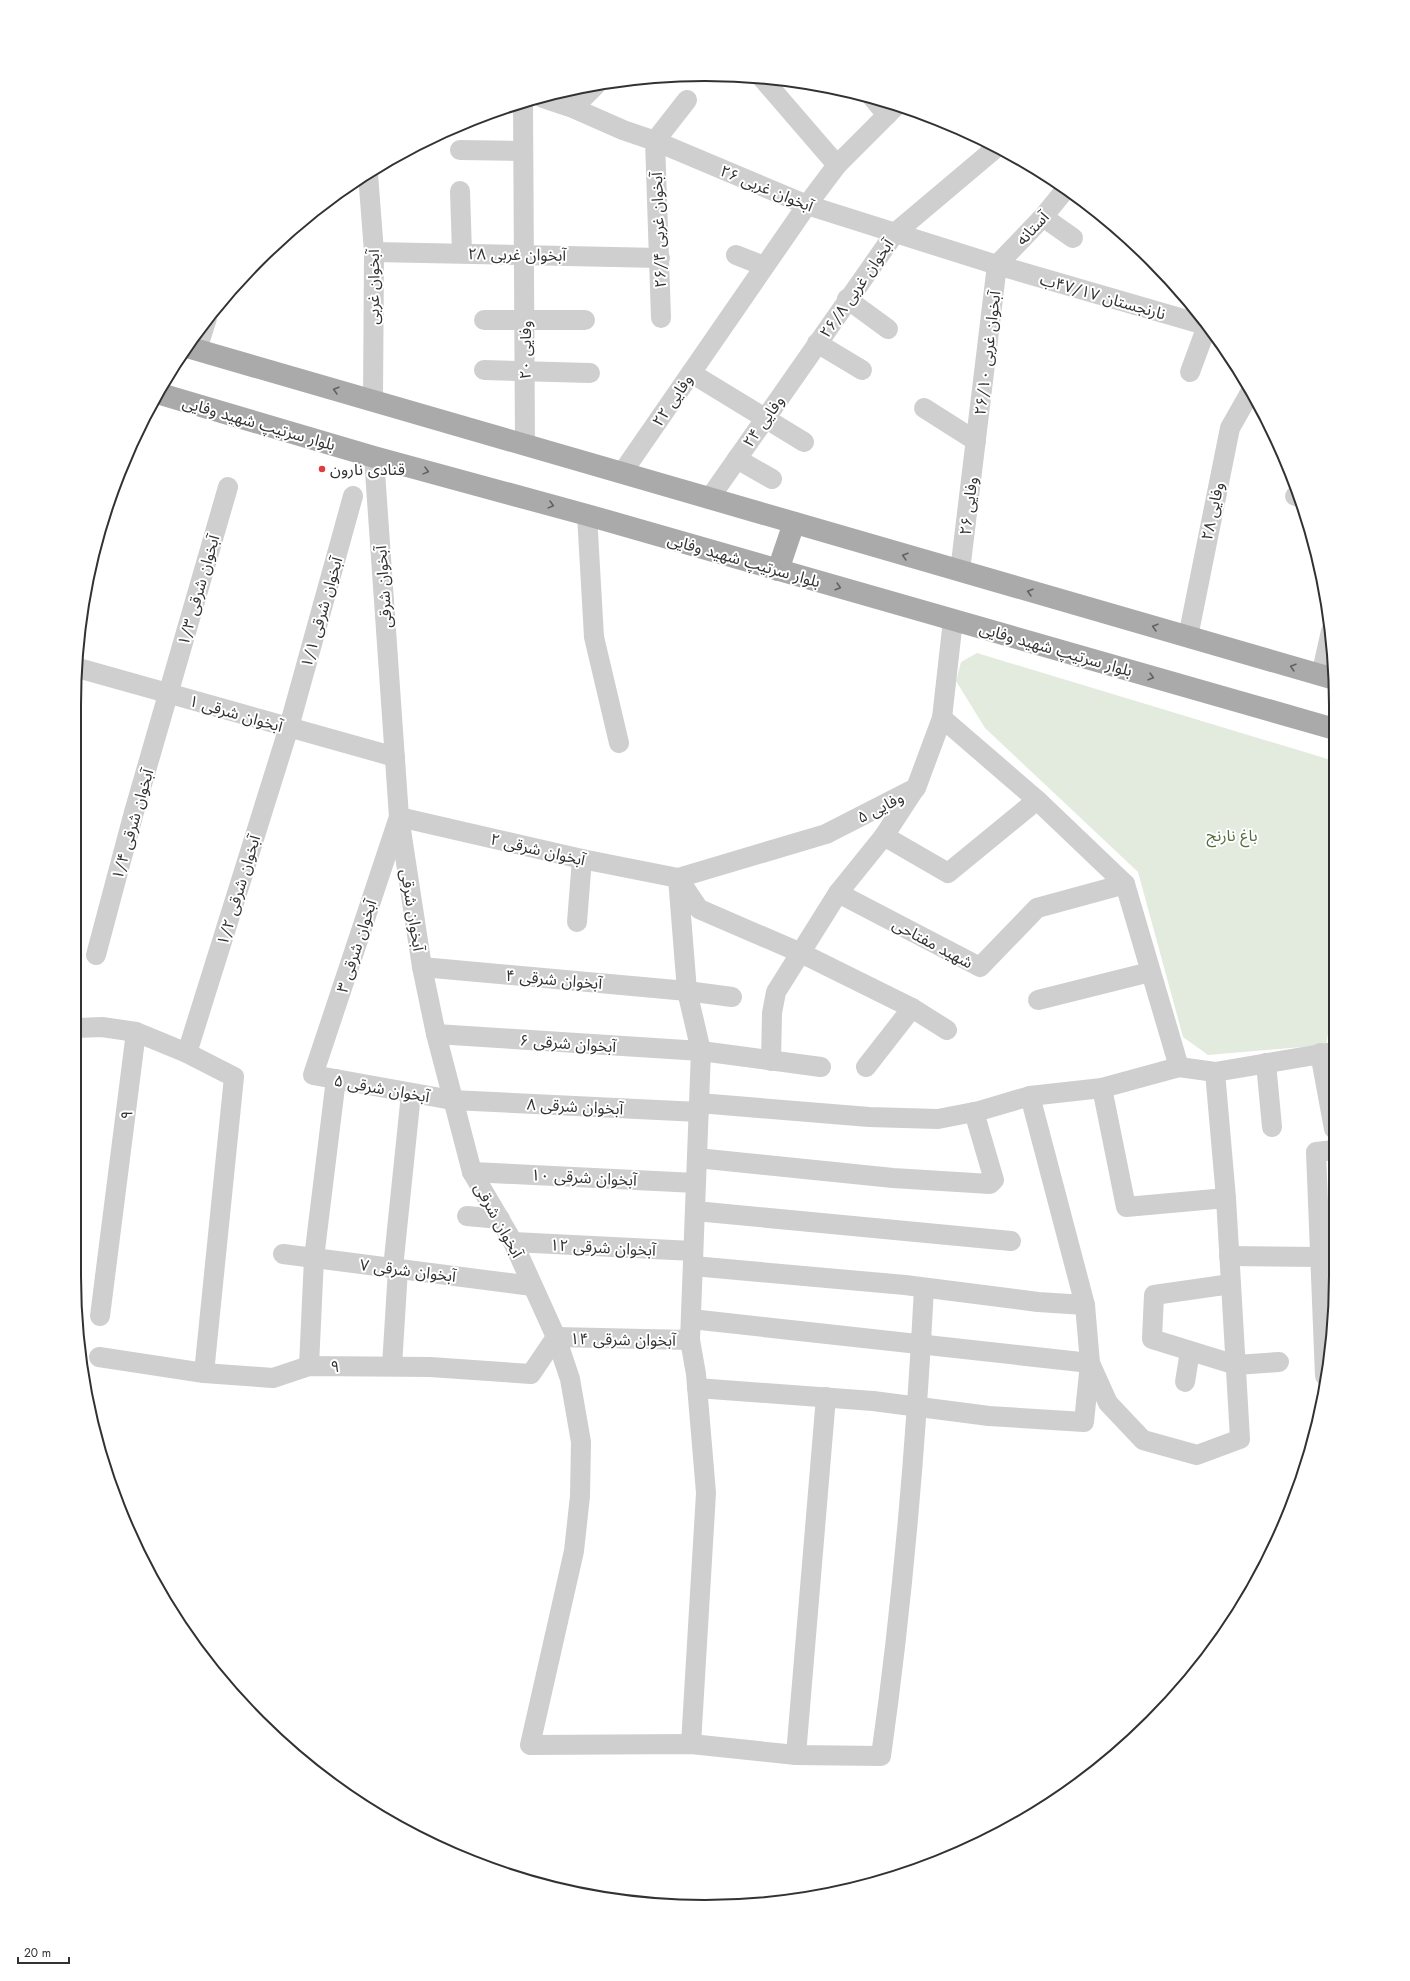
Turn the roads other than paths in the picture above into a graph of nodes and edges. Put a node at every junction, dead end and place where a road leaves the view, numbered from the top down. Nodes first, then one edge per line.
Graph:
1 (767, 84) edge
2 (589, 92) edge
3 (550, 100) edge
4 (687, 100) dead end
5 (523, 108) edge
6 (573, 108) junction
7 (892, 110) edge
8 (655, 141) junction
9 (460, 150) dead end
10 (523, 151) junction
11 (992, 151) edge
12 (837, 165) junction
13 (368, 180) edge
14 (460, 191) dead end
15 (1062, 193) edge
16 (807, 205) junction
17 (1043, 217) junction
18 (895, 233) junction
19 (1073, 238) dead end
20 (374, 252) junction
21 (462, 253) junction
22 (524, 254) junction
23 (736, 255) dead end
24 (660, 258) junction
25 (997, 265) junction
26 (764, 266) junction
27 (848, 299) junction
28 (661, 318) dead end
29 (484, 320) dead end
30 (525, 320) junction
31 (585, 320) dead end
32 (1199, 324) edge
33 (888, 329) dead end
34 (1205, 332) edge
35 (817, 343) junction
36 (193, 348) edge
37 (484, 370) dead end
38 (525, 370) junction
39 (862, 370) dead end
40 (1190, 372) dead end
41 (590, 373) dead end
42 (691, 373) junction
43 (164, 395) edge
44 (1247, 397) edge
45 (373, 401) junction
46 (924, 408) dead end
47 (765, 418) junction
48 (804, 442) dead end
49 (976, 442) junction
50 (525, 445) junction
51 (374, 457) junction
52 (737, 459) junction
53 (622, 473) junction
54 (772, 479) dead end
55 (228, 487) dead end
56 (353, 496) dead end
57 (709, 499) junction
58 (587, 515) junction
59 (794, 523) junction
60 (778, 570) junction
61 (960, 571) junction
62 (953, 620) junction
63 (1188, 636) junction
64 (1328, 661) edge
65 (82, 669) edge
66 (1326, 677) edge
67 (169, 694) junction
68 (942, 718) junction
69 (289, 727) junction
70 (1329, 727) edge
71 (619, 743) dead end
72 (395, 757) junction
73 (916, 788) junction
74 (1037, 800) junction
75 (399, 817) junction
76 (884, 836) junction
77 (582, 859) junction
78 (678, 878) junction
79 (1125, 884) junction
80 (838, 893) junction
81 (577, 922) dead end
82 (801, 953) junction
83 (96, 955) dead end
84 (422, 966) junction
85 (1150, 972) junction
86 (687, 991) junction
87 (732, 997) dead end
88 (1038, 1000) dead end
89 (912, 1008) junction
90 (81, 1028) edge
91 (947, 1030) dead end
92 (136, 1032) junction
93 (436, 1034) junction
94 (701, 1051) junction
95 (187, 1053) junction
96 (1327, 1053) edge
97 (771, 1061) junction
98 (1266, 1063) junction
99 (822, 1067) dead end
100 (866, 1067) dead end
101 (1179, 1067) junction
102 (1215, 1072) junction
103 (1329, 1074) edge
104 (313, 1075) joint
105 (336, 1079) junction
106 (1102, 1088) junction
107 (411, 1094) junction
108 (1030, 1096) junction
109 (452, 1100) junction
110 (699, 1108) junction
111 (974, 1112) junction
112 (1272, 1127) dead end
113 (1329, 1151) edge
114 (697, 1158) junction
115 (472, 1172) junction
116 (696, 1183) junction
117 (1226, 1198) junction
118 (695, 1211) junction
119 (467, 1216) dead end
120 (500, 1219) junction
121 (1011, 1241) dead end
122 (513, 1242) junction
123 (283, 1254) dead end
124 (1229, 1256) junction
125 (1320, 1257) junction
126 (314, 1258) junction
127 (693, 1259) junction
128 (396, 1268) junction
129 (1231, 1284) junction
130 (532, 1286) junction
131 (924, 1288) junction
132 (1086, 1304) junction
133 (100, 1316) dead end
134 (691, 1319) junction
135 (1326, 1336) edge
136 (556, 1337) junction
137 (690, 1340) junction
138 (921, 1344) junction
139 (1190, 1351) junction
140 (98, 1357) dead end
141 (1279, 1362) dead end
142 (1090, 1363) junction
143 (1236, 1365) junction
144 (309, 1366) junction
145 (392, 1366) junction
146 (204, 1373) junction
147 (1185, 1382) dead end
148 (697, 1388) junction
149 (826, 1397) junction
150 (918, 1406) junction
151 (691, 1744) junction
152 (796, 1755) junction

1 - 12 street
2 - 6 street
3 - 6 street, آبخوان غربی ۲۶
4 - 8 street
5 - 10 street, وفایی ۲۰
6 - 8 street, آبخوان غربی ۲۶
7 - 12 street, وفایی ۲۲
8 - 16 street, آبخوان غربی ۲۶
8 - 24 street, آبخوان غربی ۲۶/۴
9 - 10 street
10 - 22 street, وفایی ۲۰
11 - 18 street, آبخوان غربی ۲۶/۸
12 - 16 street, وفایی ۲۲
13 - 20 street, آبخوان غربی
14 - 21 street
15 - 17 street, آستانه
16 - 18 street, آبخوان غربی ۲۶
16 - 26 street, وفایی ۲۲
17 - 19 street
17 - 25 street, آستانه
18 - 25 street, آبخوان غربی ۲۶
18 - 27 street, آبخوان غربی ۲۶/۸
20 - 21 street, آبخوان غربی ۲۸
20 - 45 street, آبخوان غربی
21 - 22 street, آبخوان غربی ۲۸
22 - 24 street, آبخوان غربی ۲۸
22 - 30 street, وفایی ۲۰
23 - 26 street
24 - 28 street, آبخوان غربی ۲۶/۴
25 - 32 street, نارنجستان ۴۷/۱۷ب
25 - 49 street, آبخوان غربی ۲۶/۱۰
26 - 42 street, وفایی ۲۲
27 - 33 street
27 - 35 street, آبخوان غربی ۲۶/۸
29 - 30 street
30 - 31 street
30 - 38 street, وفایی ۲۰
34 - 40 street
35 - 39 street
35 - 47 street, وفایی ۲۴
45 -> 36 main road
37 - 38 street
38 - 41 street
38 - 50 street, وفایی ۲۰
42 - 47 street
42 - 53 street, وفایی ۲۲
43 - 51 main road, بلوار سرتیپ شهید وفایی
44 - 63 street, وفایی ۲۸
45 - 50 main road
46 - 49 street
47 - 48 street
47 - 52 street, وفایی ۲۴
49 - 61 street, وفایی ۲۶
50 - 53 main road
51 -> 58 main road, بلوار سرتیپ شهید وفایی
51 - 72 street, آبخوان شرقی
52 - 54 street
52 - 57 street, وفایی ۲۴
53 - 57 main road
55 - 67 street, آبخوان شرقی ۱/۳
56 - 69 street, آبخوان شرقی ۱/۱
57 - 59 main road
58 - 60 main road, بلوار سرتیپ شهید وفایی
58 - 71 street
59 - 60 main road
61 -> 59 main road
60 -> 62 main road, بلوار سرتیپ شهید وفایی
63 -> 61 main road
62 - 68 street, وفایی ۵
62 -> 70 main road, بلوار سرتیپ شهید وفایی
66 -> 63 main road
64 - 66 street
65 - 67 street, آبخوان شرقی ۱
67 - 69 street, آبخوان شرقی ۱
67 - 83 street, آبخوان شرقی ۱/۴
68 - 73 street, وفایی ۵
68 - 74 street
69 - 72 street, آبخوان شرقی ۱
69 - 95 street, آبخوان شرقی ۱/۲
72 - 75 street, آبخوان شرقی
73 - 76 street
73 - 78 street, وفایی ۵
74 - 76 street
74 - 79 street
75 - 77 street, آبخوان شرقی ۲
75 - 84 street, آبخوان شرقی
75 - 104 street, آبخوان شرقی ۳
76 - 80 street
77 - 78 street, آبخوان شرقی ۲
77 - 81 street
78 - 82 street
78 - 86 street
79 - 80 street, شهید مفتاحی
79 - 85 street
80 - 82 street
82 - 89 street
82 - 97 street
84 - 86 street, آبخوان شرقی ۴
84 - 93 street, آبخوان شرقی
85 - 88 street
85 - 101 street
86 - 87 street, آبخوان شرقی ۴
86 - 94 street
89 - 91 street
89 - 100 street
90 - 92 street
92 - 95 street
92 - 133 street, ۹
93 - 94 street, آبخوان شرقی ۶
93 - 109 street, آبخوان شرقی
94 - 97 street, آبخوان شرقی ۶
94 - 110 street
95 - 146 street
96 - 98 street
96 - 103 street
97 - 99 street, آبخوان شرقی ۶
98 - 102 street
98 - 112 street
101 - 102 street
101 - 106 street, آبخوان شرقی ۸
102 - 117 street
104 - 105 street, آبخوان شرقی ۵
105 - 107 street, آبخوان شرقی ۵
105 - 126 street
106 - 108 street, آبخوان شرقی ۸
106 - 117 street
107 - 109 street, آبخوان شرقی ۵
107 - 128 street
108 - 111 street, آبخوان شرقی ۸
108 - 132 street
109 - 110 street, آبخوان شرقی ۸
109 - 115 street, آبخوان شرقی
110 - 111 street, آبخوان شرقی ۸
110 - 114 street
111 - 114 street
113 - 125 street
114 - 116 street
115 - 116 street, آبخوان شرقی ۱۰
115 - 120 street, آبخوان شرقی
116 - 118 street
117 - 124 street
118 - 121 street
118 - 127 street
119 - 120 street
120 - 122 street, آبخوان شرقی
122 - 127 street, آبخوان شرقی ۱۲
122 - 130 street, آبخوان شرقی
123 - 126 street, آبخوان شرقی ۷
124 - 125 street
124 - 129 street
125 - 135 street
126 - 128 street, آبخوان شرقی ۷
126 - 144 street
127 - 131 street, آبخوان شرقی ۱۲
127 - 134 street
128 - 130 street, آبخوان شرقی ۷
128 - 145 street
129 - 139 street
129 - 143 street
130 - 136 street, آبخوان شرقی
131 - 132 street, آبخوان شرقی ۱۲
131 - 138 street
132 - 142 street
134 - 137 street
134 - 138 street
136 - 137 street, آبخوان شرقی ۱۴
136 - 145 street, ۹
136 - 151 street, آبخوان شرقی
137 - 148 street
138 - 142 street
138 - 150 street
139 - 143 street
139 - 147 street
140 - 146 street, ۹
141 - 143 street
142 - 143 street
142 - 150 street
144 - 145 street, ۹
144 - 146 street, ۹
148 - 149 street
148 - 151 street
149 - 150 street
149 - 152 street
150 - 152 street
151 - 152 street

